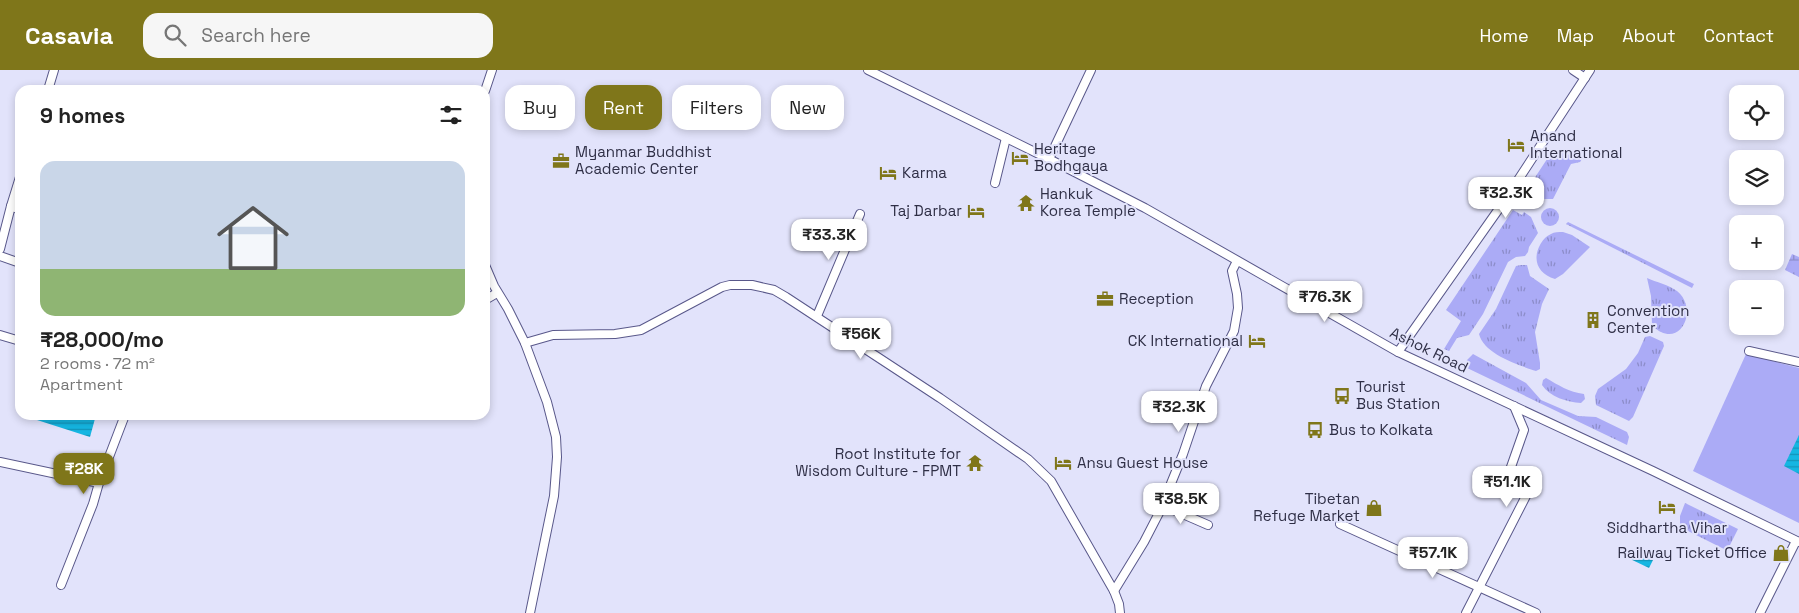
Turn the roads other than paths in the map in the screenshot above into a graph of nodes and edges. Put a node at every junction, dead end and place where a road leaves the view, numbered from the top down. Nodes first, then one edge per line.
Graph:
1 (54, 70) edge
2 (492, 70) edge
3 (868, 70) edge
4 (1091, 70) edge
5 (1573, 70) edge
6 (1590, 70) edge
7 (1585, 78) junction
8 (50, 85) edge
9 (487, 85) edge
10 (1006, 138) junction
11 (1049, 159) junction
12 (995, 183) dead end
13 (15, 193) edge
14 (11, 206) junction
15 (15, 208) edge
16 (860, 214) dead end
17 (2, 237) edge
18 (0, 250) edge
19 (0, 256) edge
20 (15, 261) edge
21 (1237, 261) junction
22 (490, 277) edge
23 (497, 293) junction
24 (490, 297) edge
25 (817, 316) junction
26 (0, 335) edge
27 (15, 340) edge
28 (525, 343) junction
29 (1749, 351) dead end
30 (1398, 352) junction
31 (1799, 362) edge
32 (1514, 406) junction
33 (123, 420) edge
34 (0, 462) edge
35 (99, 483) junction
36 (1162, 505) junction
37 (1340, 524) dead end
38 (1208, 525) dead end
39 (1797, 542) edge
40 (61, 585) dead end
41 (1479, 587) junction
42 (1114, 591) junction
43 (530, 613) edge
44 (1120, 613) edge
45 (1466, 613) edge
46 (1536, 613) edge
47 (1760, 613) edge

1 - 8 street
2 - 9 street
3 - 10 street, Ashok Road
4 - 11 street
5 - 7 street
6 - 7 street
7 - 30 street
10 - 11 street, Ashok Road
10 - 12 street
11 - 21 street, Ashok Road
13 - 14 street
14 - 15 street
14 - 17 street
16 - 25 street
17 - 18 street
19 - 20 street
21 - 30 street, Ashok Road
21 - 36 street
22 - 23 street
23 - 24 street
23 - 28 street
25 - 28 street
25 - 42 street
26 - 27 street
28 - 43 street
29 - 31 street
30 - 32 street, Ashok Road
32 - 39 street, Ashok Road
32 - 41 street
33 - 35 street
34 - 35 street
35 - 40 street
36 - 38 street
36 - 42 street
37 - 41 street
39 - 47 street
41 - 45 street
41 - 46 street
42 - 44 street

